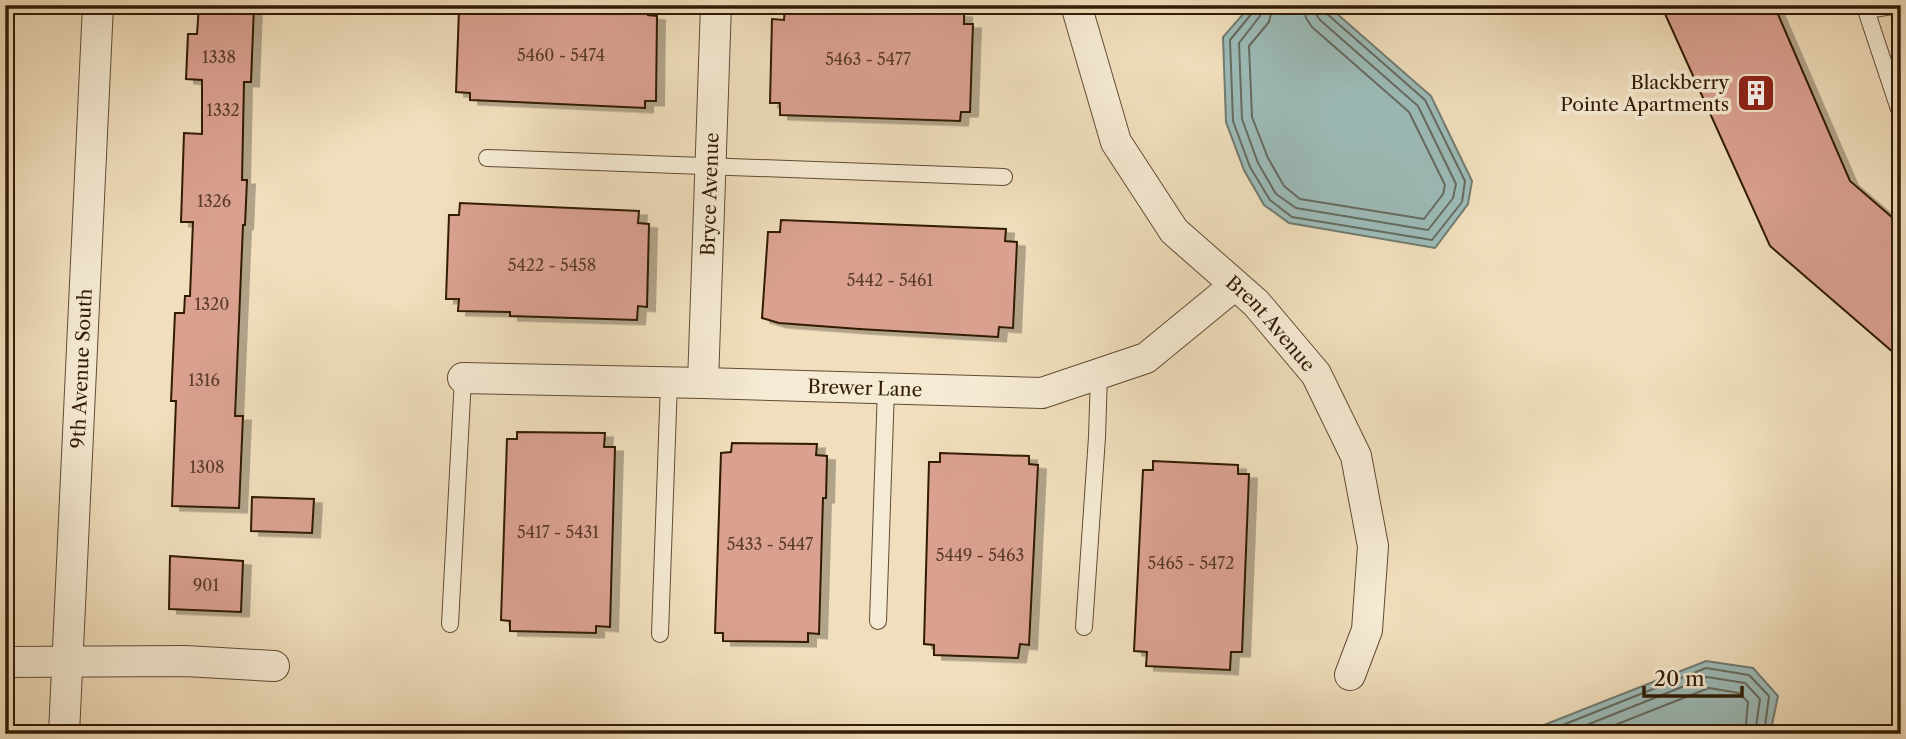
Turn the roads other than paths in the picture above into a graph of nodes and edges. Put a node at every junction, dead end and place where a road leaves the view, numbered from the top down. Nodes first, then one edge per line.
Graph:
1 (98, 5) edge
2 (716, 5) edge
3 (1076, 5) edge
4 (1899, 5) edge
5 (1901, 116) edge
6 (487, 158) dead end
7 (710, 167) junction
8 (1004, 177) dead end
9 (1235, 285) junction
10 (1099, 374) junction
11 (463, 378) joint
12 (669, 382) junction
13 (703, 383) junction
14 (886, 388) junction
15 (878, 621) dead end
16 (450, 624) dead end
17 (1084, 627) dead end
18 (660, 634) dead end
19 (5, 662) edge
20 (67, 663) junction
21 (274, 666) dead end
22 (1350, 675) dead end
23 (64, 734) edge

1 - 20 street, 9th Avenue South
2 - 7 street, Bryce Avenue
3 - 9 street, Brent Avenue
4 - 5 lane
6 - 7 lane
7 - 8 lane
7 - 13 street, Bryce Avenue
9 - 10 street, Brewer Lane
9 - 22 street, Brent Avenue
10 - 14 street, Brewer Lane
10 - 17 lane
11 - 12 street, Brewer Lane
11 - 16 lane
12 - 13 street, Brewer Lane
12 - 18 lane
13 - 14 street, Brewer Lane
14 - 15 lane
19 - 20 street
20 - 21 street
20 - 23 street, 9th Avenue South

